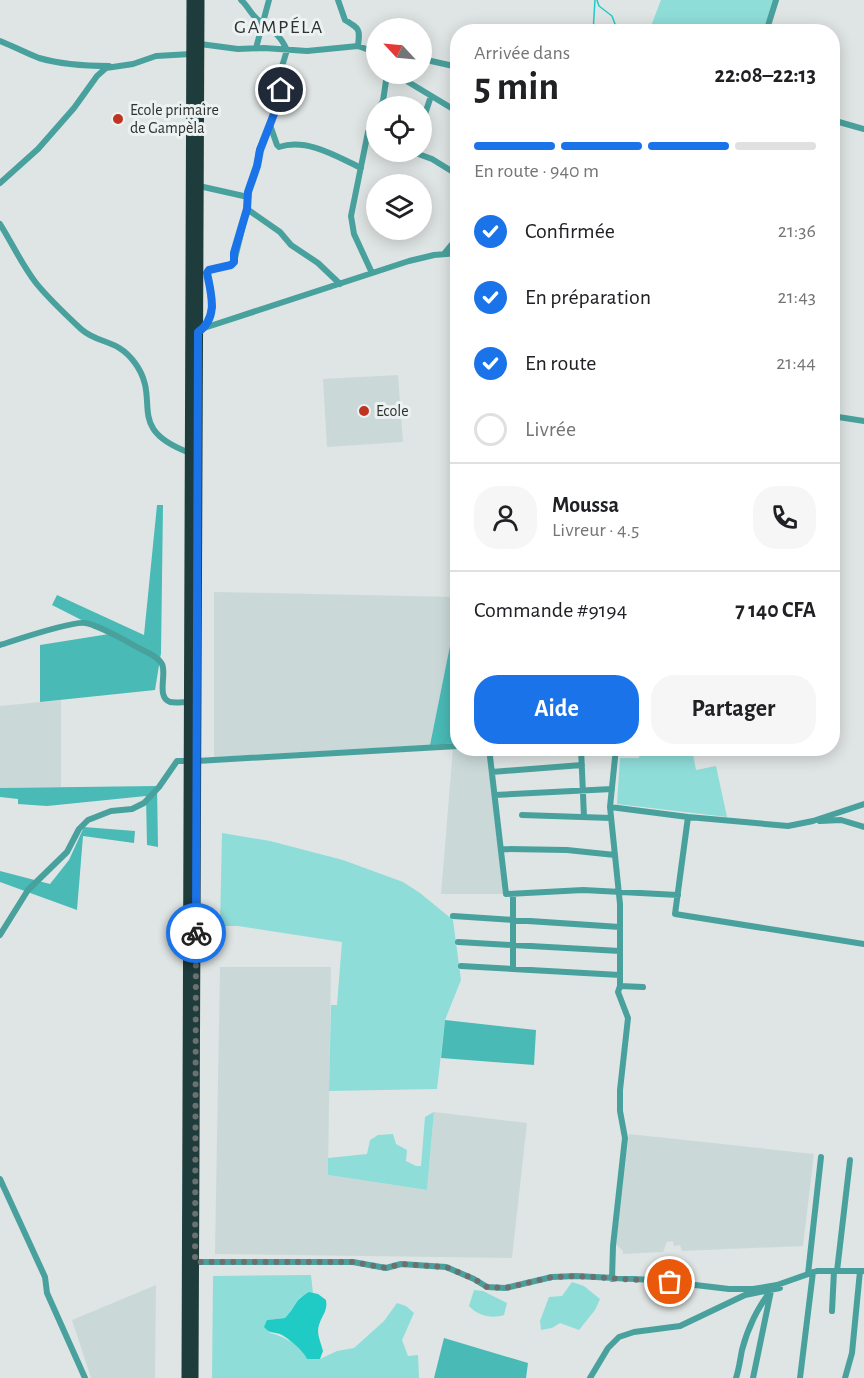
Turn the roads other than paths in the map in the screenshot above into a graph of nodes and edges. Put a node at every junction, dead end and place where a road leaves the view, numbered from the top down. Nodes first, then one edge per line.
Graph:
1 (191, 0) edge
2 (200, 0) edge
3 (241, 0) edge
4 (268, 0) edge
5 (338, 0) edge
6 (776, 0) edge
7 (263, 23) junction
8 (768, 24) edge
9 (0, 41) edge
10 (200, 44) junction
11 (358, 46) junction
12 (256, 48) junction
13 (366, 49) edge
14 (287, 50) junction
15 (191, 54) junction
16 (432, 61) edge
17 (450, 65) edge
18 (111, 66) junction
19 (411, 84) edge
20 (431, 96) edge
21 (432, 97) edge
22 (450, 107) edge
23 (840, 122) edge
24 (270, 125) junction
25 (864, 129) edge
26 (366, 142) edge
27 (432, 159) edge
28 (361, 168) junction
29 (450, 171) edge
30 (0, 183) edge
31 (199, 186) junction
32 (248, 197) junction
33 (247, 209) junction
34 (0, 224) edge
35 (450, 247) edge
36 (444, 254) junction
37 (450, 254) edge
38 (372, 273) junction
39 (340, 284) junction
40 (201, 330) junction
41 (840, 417) edge
42 (864, 421) edge
43 (190, 453) junction
44 (0, 645) edge
45 (189, 702) junction
46 (450, 746) edge
47 (490, 756) edge
48 (581, 756) edge
49 (615, 756) edge
50 (193, 761) junction
51 (582, 765) junction
52 (492, 772) junction
53 (612, 789) junction
54 (583, 790) junction
55 (495, 795) junction
56 (864, 804) edge
57 (610, 807) junction
58 (522, 815) dead end
59 (584, 817) junction
60 (688, 817) junction
61 (611, 818) junction
62 (813, 821) junction
63 (864, 827) edge
64 (501, 849) junction
65 (615, 855) junction
66 (618, 890) junction
67 (513, 894) junction
68 (678, 895) junction
69 (453, 916) dead end
70 (513, 920) junction
71 (620, 927) junction
72 (0, 935) edge
73 (458, 942) dead end
74 (864, 944) edge
75 (513, 945) junction
76 (620, 951) junction
77 (461, 966) dead end
78 (513, 969) junction
79 (620, 975) junction
80 (620, 986) junction
81 (643, 987) dead end
82 (822, 1157) dead end
83 (849, 1160) dead end
84 (0, 1179) edge
85 (195, 1262) junction
86 (835, 1271) junction
87 (862, 1271) edge
88 (811, 1273) junction
89 (801, 1276) junction
90 (612, 1279) junction
91 (771, 1290) junction
92 (832, 1311) dead end
93 (85, 1378) edge
94 (186, 1378) edge
95 (194, 1378) edge
96 (590, 1378) edge
97 (736, 1378) edge
98 (753, 1378) edge
99 (800, 1378) edge
100 (845, 1378) edge

1 - 15 highway
2 - 10 highway
3 - 7 street
4 - 7 street
5 - 11 street
6 - 8 street
7 - 12 street
7 - 14 street
9 - 18 street
10 - 12 street
10 - 31 highway
11 - 13 street
11 - 14 street
12 - 14 street
14 - 24 street
15 - 18 street
15 - 43 highway
16 - 17 street
18 - 30 street
19 - 20 street
21 - 22 street
23 - 25 street
24 - 28 street
24 - 32 street
26 - 28 street
27 - 29 street
28 - 38 street
31 - 32 street
31 - 40 highway
32 - 33 street
33 - 39 street
33 - 40 street
34 - 43 street
35 - 36 street
36 - 37 street
36 - 38 street
38 - 39 street
39 - 40 street
40 - 50 highway
41 - 42 street
43 - 45 highway
44 - 45 street
45 - 50 highway
46 - 50 street
47 - 52 street
48 - 51 street
49 - 53 street
50 - 72 street
50 - 85 highway
50 - 94 highway
51 - 52 street
51 - 54 street
52 - 55 street
53 - 54 street
53 - 57 street
54 - 55 street
54 - 59 street
55 - 64 street
56 - 62 street
57 - 60 street
57 - 61 street
58 - 59 street
59 - 61 street
60 - 62 street
60 - 68 street
61 - 65 street
62 - 63 street
64 - 65 street
64 - 67 street
65 - 66 street
66 - 67 street
66 - 68 street
66 - 71 street
67 - 70 street
68 - 74 street
69 - 70 street
70 - 71 street
70 - 75 street
71 - 76 street
73 - 75 street
75 - 76 street
75 - 78 street
76 - 79 street
77 - 78 street
78 - 79 street
79 - 80 street
80 - 81 street
80 - 90 street
82 - 88 street
83 - 86 street
84 - 93 street
85 - 90 street
85 - 95 highway
86 - 87 street
86 - 88 street
86 - 92 street
87 - 100 street
88 - 89 street
88 - 99 street
89 - 90 street
89 - 91 street
91 - 96 street
91 - 97 street
91 - 98 street

